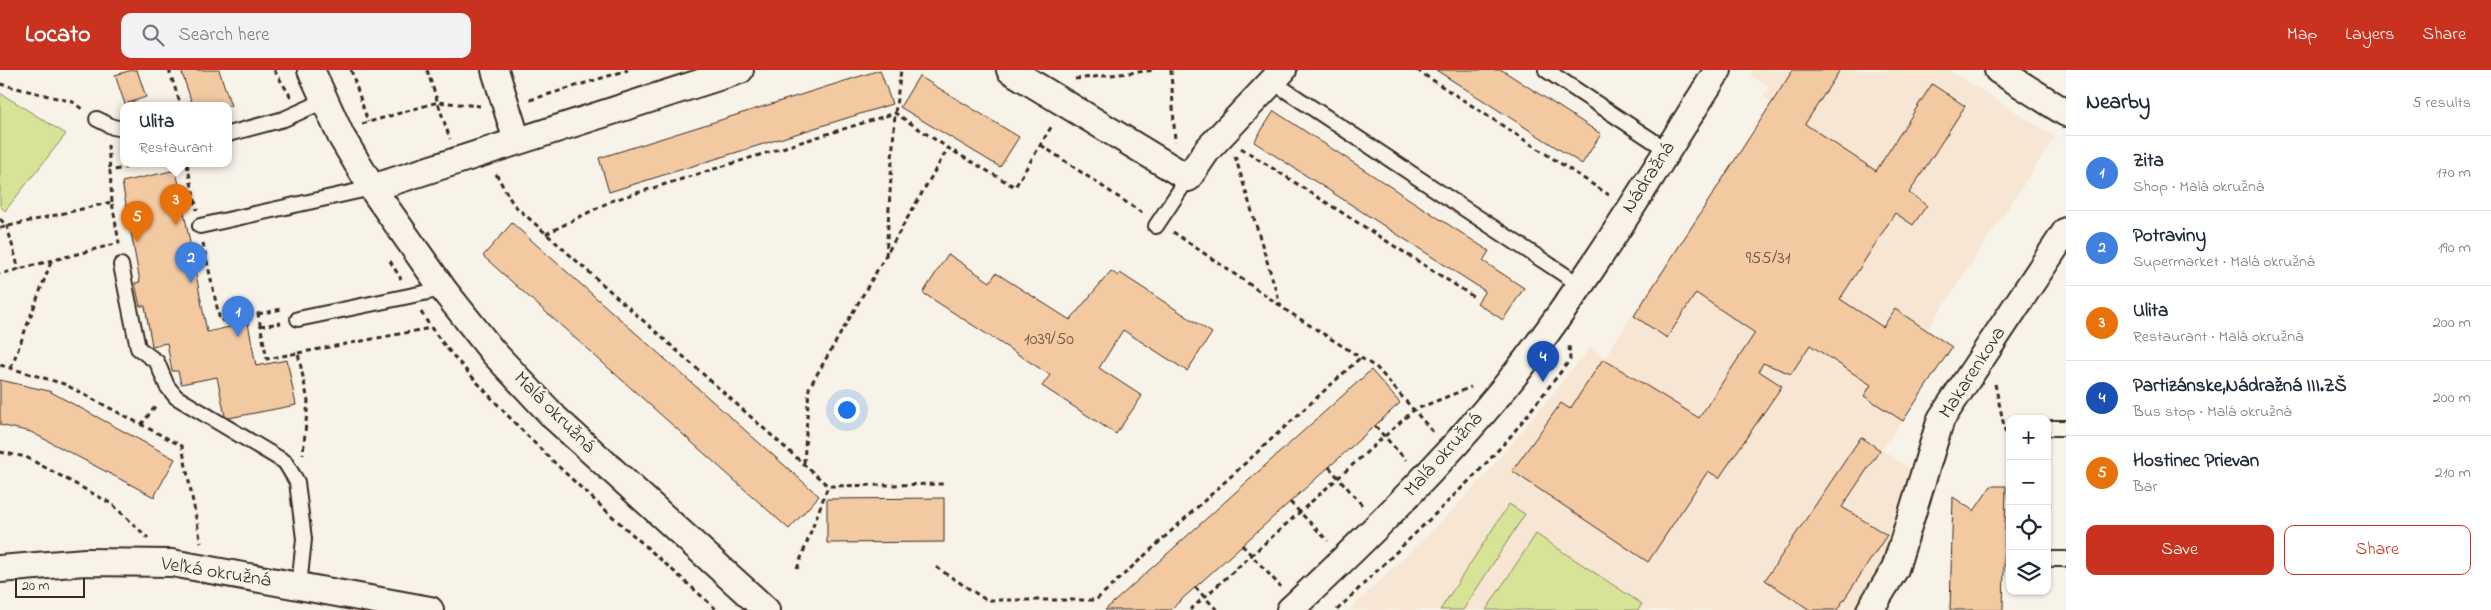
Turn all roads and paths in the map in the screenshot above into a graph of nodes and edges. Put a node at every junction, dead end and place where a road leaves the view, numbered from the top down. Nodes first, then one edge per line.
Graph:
1 (169, 70) edge
2 (311, 70) edge
3 (351, 70) edge
4 (428, 70) edge
5 (496, 70) edge
6 (740, 70) edge
7 (902, 70) edge
8 (1155, 70) edge
9 (1171, 70) edge
10 (1417, 70) edge
11 (1546, 70) edge
12 (1718, 70) edge
13 (1998, 70) edge
14 (1017, 72) edge
15 (1278, 76) edge
16 (0, 84) edge
17 (1068, 92) junction
18 (324, 101) junction
19 (180, 102) edge
20 (895, 113) junction
21 (2066, 113) edge
22 (96, 119) joint
23 (368, 122) dead end
24 (118, 128) edge
25 (232, 133) edge
26 (1226, 138) junction
27 (517, 141) junction
28 (1041, 145) junction
29 (1175, 145) dead end
30 (948, 148) junction
31 (1667, 150) junction
32 (484, 152) junction
33 (458, 160) junction
34 (128, 167) edge
35 (188, 167) edge
36 (110, 171) junction
37 (1188, 178) junction
38 (372, 188) junction
39 (1618, 200) dead end
40 (112, 202) junction
41 (0, 219) edge
42 (1154, 222) junction
43 (6, 226) junction
44 (200, 226) junction
45 (0, 228) edge
46 (2066, 230) edge
47 (546, 234) junction
48 (885, 258) junction
49 (51, 262) junction
50 (121, 265) dead end
51 (19, 270) junction
52 (0, 274) edge
53 (1580, 285) junction
54 (443, 289) junction
55 (1474, 297) dead end
56 (1282, 307) junction
57 (298, 319) dead end
58 (431, 328) dead end
59 (1568, 341) dead end
60 (1987, 350) junction
61 (298, 353) junction
62 (1360, 358) junction
63 (0, 365) edge
64 (12, 368) junction
65 (1473, 387) dead end
66 (153, 407) dead end
67 (1414, 410) junction
68 (141, 425) junction
69 (1375, 426) dead end
70 (2006, 436) edge
71 (1385, 437) junction
72 (1439, 439) dead end
73 (0, 452) edge
74 (804, 464) junction
75 (1412, 466) dead end
76 (1329, 467) dead end
77 (1338, 478) junction
78 (297, 482) junction
79 (946, 484) dead end
80 (828, 486) junction
81 (1290, 502) dead end
82 (1368, 511) dead end
83 (1300, 512) junction
84 (152, 543) dead end
85 (201, 544) dead end
86 (1242, 545) dead end
87 (1331, 545) dead end
88 (1252, 555) junction
89 (936, 567) dead end
90 (0, 569) edge
91 (797, 569) dead end
92 (299, 586) junction
93 (1195, 587) dead end
94 (1204, 597) junction
95 (1287, 600) edge
96 (430, 610) edge
97 (766, 610) edge
98 (1190, 610) edge
99 (1217, 610) edge
100 (1337, 610) edge
101 (1870, 610) edge

1 - 19 path
2 - 18 street, Malá okružná
3 - 23 path
4 - 33 path
5 - 27 street
6 - 27 street
7 - 20 path
8 - 17 path
9 - 29 path
10 - 39 path
11 - 31 lane
12 - 31 street, Nádražná
13 - 21 street
14 - 17 street
15 - 26 street
15 - 53 lane
16 - 22 path
17 - 28 path
17 - 37 street
18 - 25 lane
18 - 38 street, Malá okružná
20 - 30 path
20 - 47 path
20 - 48 path
22 - 24 lane
24 - 36 path
26 - 37 street
26 - 55 path
26 - 56 path
27 - 32 street
28 - 30 path
28 - 42 path
30 - 48 path
31 - 53 street, Nádražná
32 - 33 street
32 - 47 path
33 - 38 street
34 - 36 path
35 - 44 path
36 - 40 path
37 - 42 lane
38 - 44 lane
38 - 54 street, Malá okružná
40 - 43 path
40 - 49 path
41 - 43 path
42 - 56 path
43 - 45 path
43 - 51 path
44 - 61 path
46 - 60 street, Makarenkova
47 - 74 path
48 - 74 path
49 - 51 path
49 - 64 path
50 - 78 lane
51 - 52 path
53 - 95 street, Malá okružná
54 - 57 lane
54 - 97 street, Malá okružná
56 - 62 path
58 - 61 path
59 - 100 path
60 - 70 path
60 - 101 street, Makarenkova
61 - 78 path
62 - 67 path
62 - 89 path
63 - 64 path
64 - 68 path
65 - 67 path
66 - 68 path
67 - 71 path
67 - 72 path
68 - 85 path
69 - 71 path
71 - 75 path
71 - 77 path
73 - 84 path
74 - 80 path
76 - 77 path
77 - 82 path
77 - 83 path
78 - 92 lane
79 - 80 path
80 - 91 path
81 - 83 path
83 - 87 path
83 - 88 path
86 - 88 path
88 - 94 path
88 - 95 path
90 - 92 street, Veľká okružná
92 - 96 street, Veľká okružná
93 - 94 path
94 - 98 path
94 - 99 path

